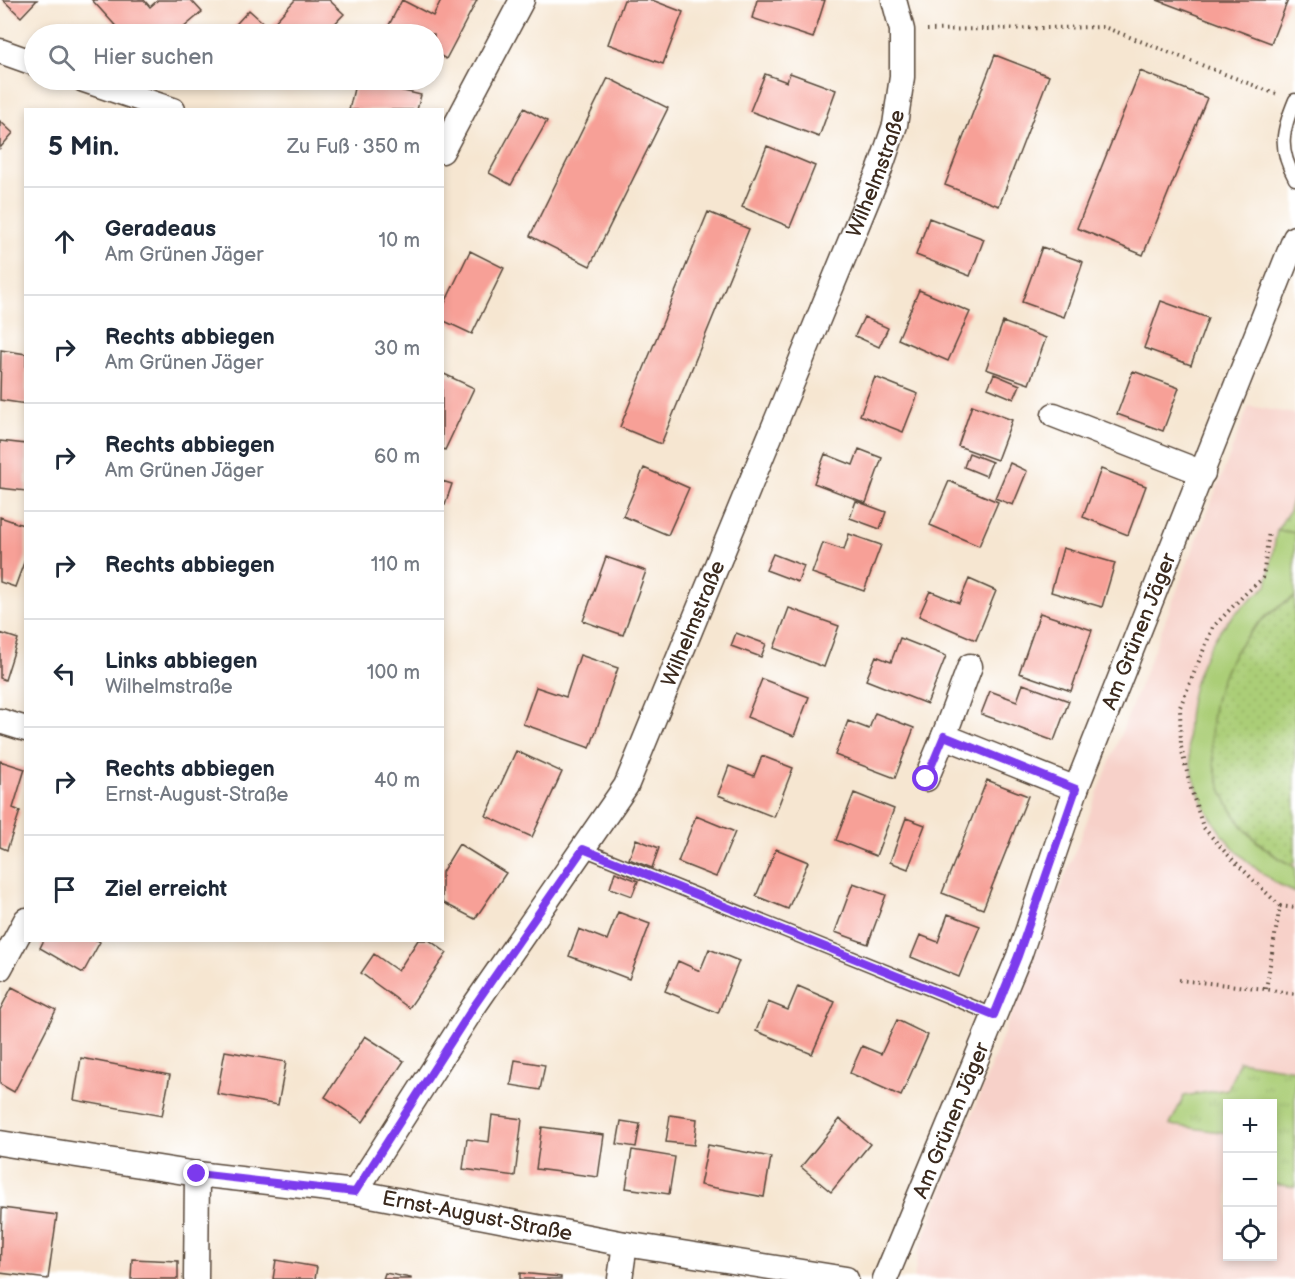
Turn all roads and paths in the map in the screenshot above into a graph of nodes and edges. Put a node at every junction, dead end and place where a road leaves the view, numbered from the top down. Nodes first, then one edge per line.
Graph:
1 (522, 0) edge
2 (894, 0) edge
3 (902, 30) junction
4 (0, 51) edge
5 (24, 59) edge
6 (114, 90) edge
7 (1295, 101) edge
8 (167, 108) edge
9 (444, 148) edge
10 (1295, 179) edge
11 (1295, 238) edge
12 (1054, 415) dead end
13 (1203, 473) junction
14 (1269, 531) dead end
15 (970, 666) dead end
16 (0, 721) edge
17 (24, 728) edge
18 (944, 736) junction
19 (926, 779) dead end
20 (1076, 789) junction
21 (583, 849) junction
22 (1280, 906) junction
23 (1295, 908) edge
24 (24, 924) edge
25 (0, 968) edge
26 (1179, 980) dead end
27 (1266, 989) junction
28 (1295, 994) edge
29 (994, 1015) junction
30 (0, 1143) edge
31 (197, 1174) junction
32 (355, 1192) junction
33 (625, 1244) junction
34 (196, 1279) edge
35 (620, 1279) edge
36 (846, 1279) edge
37 (885, 1279) edge

1 - 9 street
2 - 3 street, Wilhelmstraße
3 - 7 path
3 - 21 street, Wilhelmstraße
4 - 5 street
6 - 8 street
7 - 10 lane
11 - 13 street, Am Grünen Jäger
12 - 13 street
13 - 20 street, Am Grünen Jäger
14 - 22 path
15 - 18 street
16 - 17 street
18 - 19 street
18 - 20 street
20 - 29 street, Am Grünen Jäger
21 - 29 lane
21 - 32 street, Wilhelmstraße
22 - 23 path
22 - 27 path
24 - 25 street
26 - 27 path
27 - 28 path
29 - 37 street, Am Grünen Jäger
30 - 31 street, Ernst-August-Straße
31 - 32 street, Ernst-August-Straße
31 - 34 street
32 - 33 street, Ernst-August-Straße
33 - 35 street
33 - 36 street, Ernst-August-Straße

